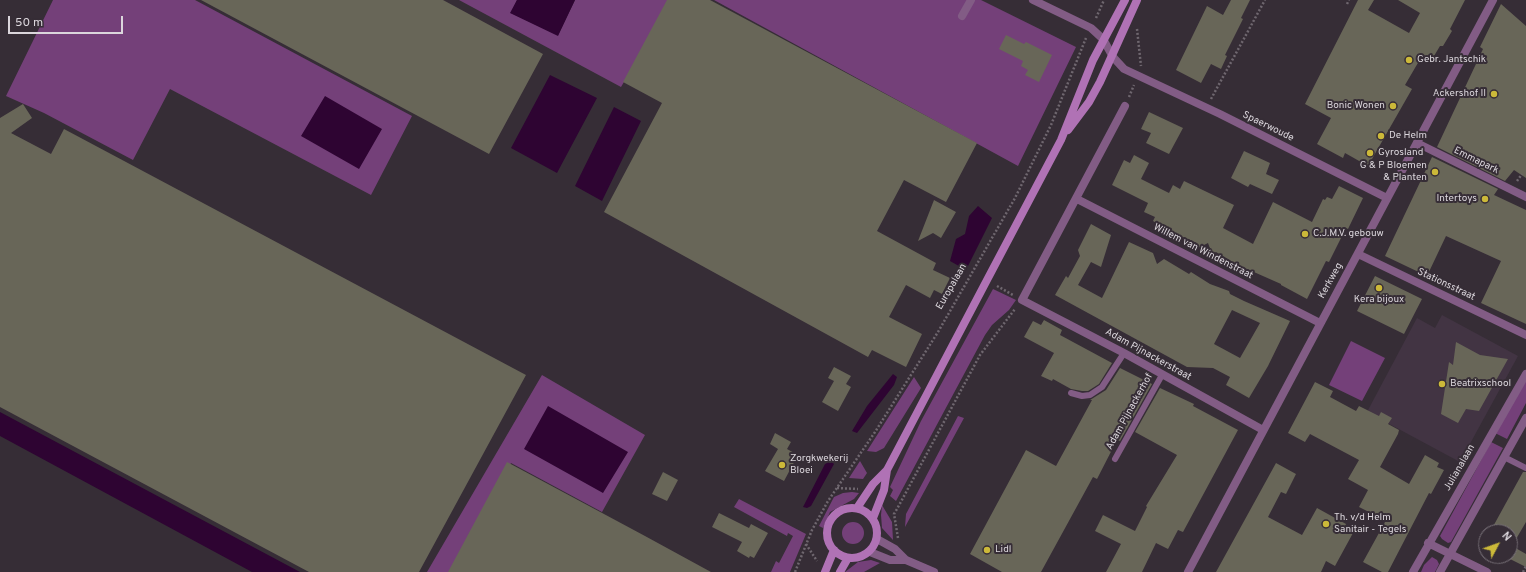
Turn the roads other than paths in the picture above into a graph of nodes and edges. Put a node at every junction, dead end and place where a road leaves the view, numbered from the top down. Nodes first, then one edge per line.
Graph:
1 (971, 0) edge
2 (1033, 0) edge
3 (1125, 0) edge
4 (1137, 0) edge
5 (1493, 0) edge
6 (962, 16) dead end
7 (1103, 39) junction
8 (1111, 54) junction
9 (1125, 106) road end
10 (1061, 140) junction
11 (1416, 143) junction
12 (1526, 197) edge
13 (1387, 198) junction
14 (1077, 199) junction
15 (1358, 254) junction
16 (1320, 323) junction
17 (1526, 335) edge
18 (1124, 353) junction
19 (1526, 374) edge
20 (1162, 375) junction
21 (1071, 393) dead end
22 (1526, 418) edge
23 (1263, 430) junction
24 (1504, 457) junction
25 (1115, 459) dead end
26 (1526, 468) edge
27 (887, 470) junction
28 (857, 508) junction
29 (873, 518) junction
30 (877, 539) junction
31 (1428, 543) junction
32 (834, 550) junction
33 (870, 552) junction
34 (1450, 554) junction
35 (848, 558) junction
36 (906, 560) junction
37 (825, 572) edge
38 (840, 572) edge
39 (934, 572) edge
40 (1188, 572) edge
41 (1413, 572) edge
42 (1440, 572) edge
43 (1487, 572) edge

1 - 6 street
2 - 7 street, Spaerwoude
3 - 7 main road
4 - 8 main road
5 - 11 street, Kerkweg
7 - 8 street, Spaerwoude
7 - 10 main road
8 - 10 main road
8 - 13 street, Spaerwoude
9 - 14 street
10 - 27 main road
11 - 12 street, Emmapark
11 - 13 street, Kerkweg
13 - 15 street, Kerkweg
14 - 16 street, Willem van Windenstraat
14 - 18 street, Adam Pijnackerstraat
15 - 16 street, Kerkweg
15 - 17 street, Stationsstraat
16 - 23 street, Kerkweg
18 - 20 street, Adam Pijnackerstraat
18 - 21 lane
19 - 31 street, Julianalaan
20 - 23 street, Adam Pijnackerstraat
20 - 25 lane, Adam Pijnackerhof
22 - 24 street
23 - 40 street, Kerkweg
24 - 26 lane
24 - 34 street
27 - 28 main road
27 - 29 main road
28 - 29 main road
28 - 32 main road
29 - 30 main road
30 - 33 main road
30 - 36 street
31 - 34 street
31 - 41 street, Julianalaan
32 - 35 main road
32 - 37 main road
33 - 35 main road
33 - 36 street
34 - 42 street
34 - 43 street
35 - 38 main road
36 - 39 street

